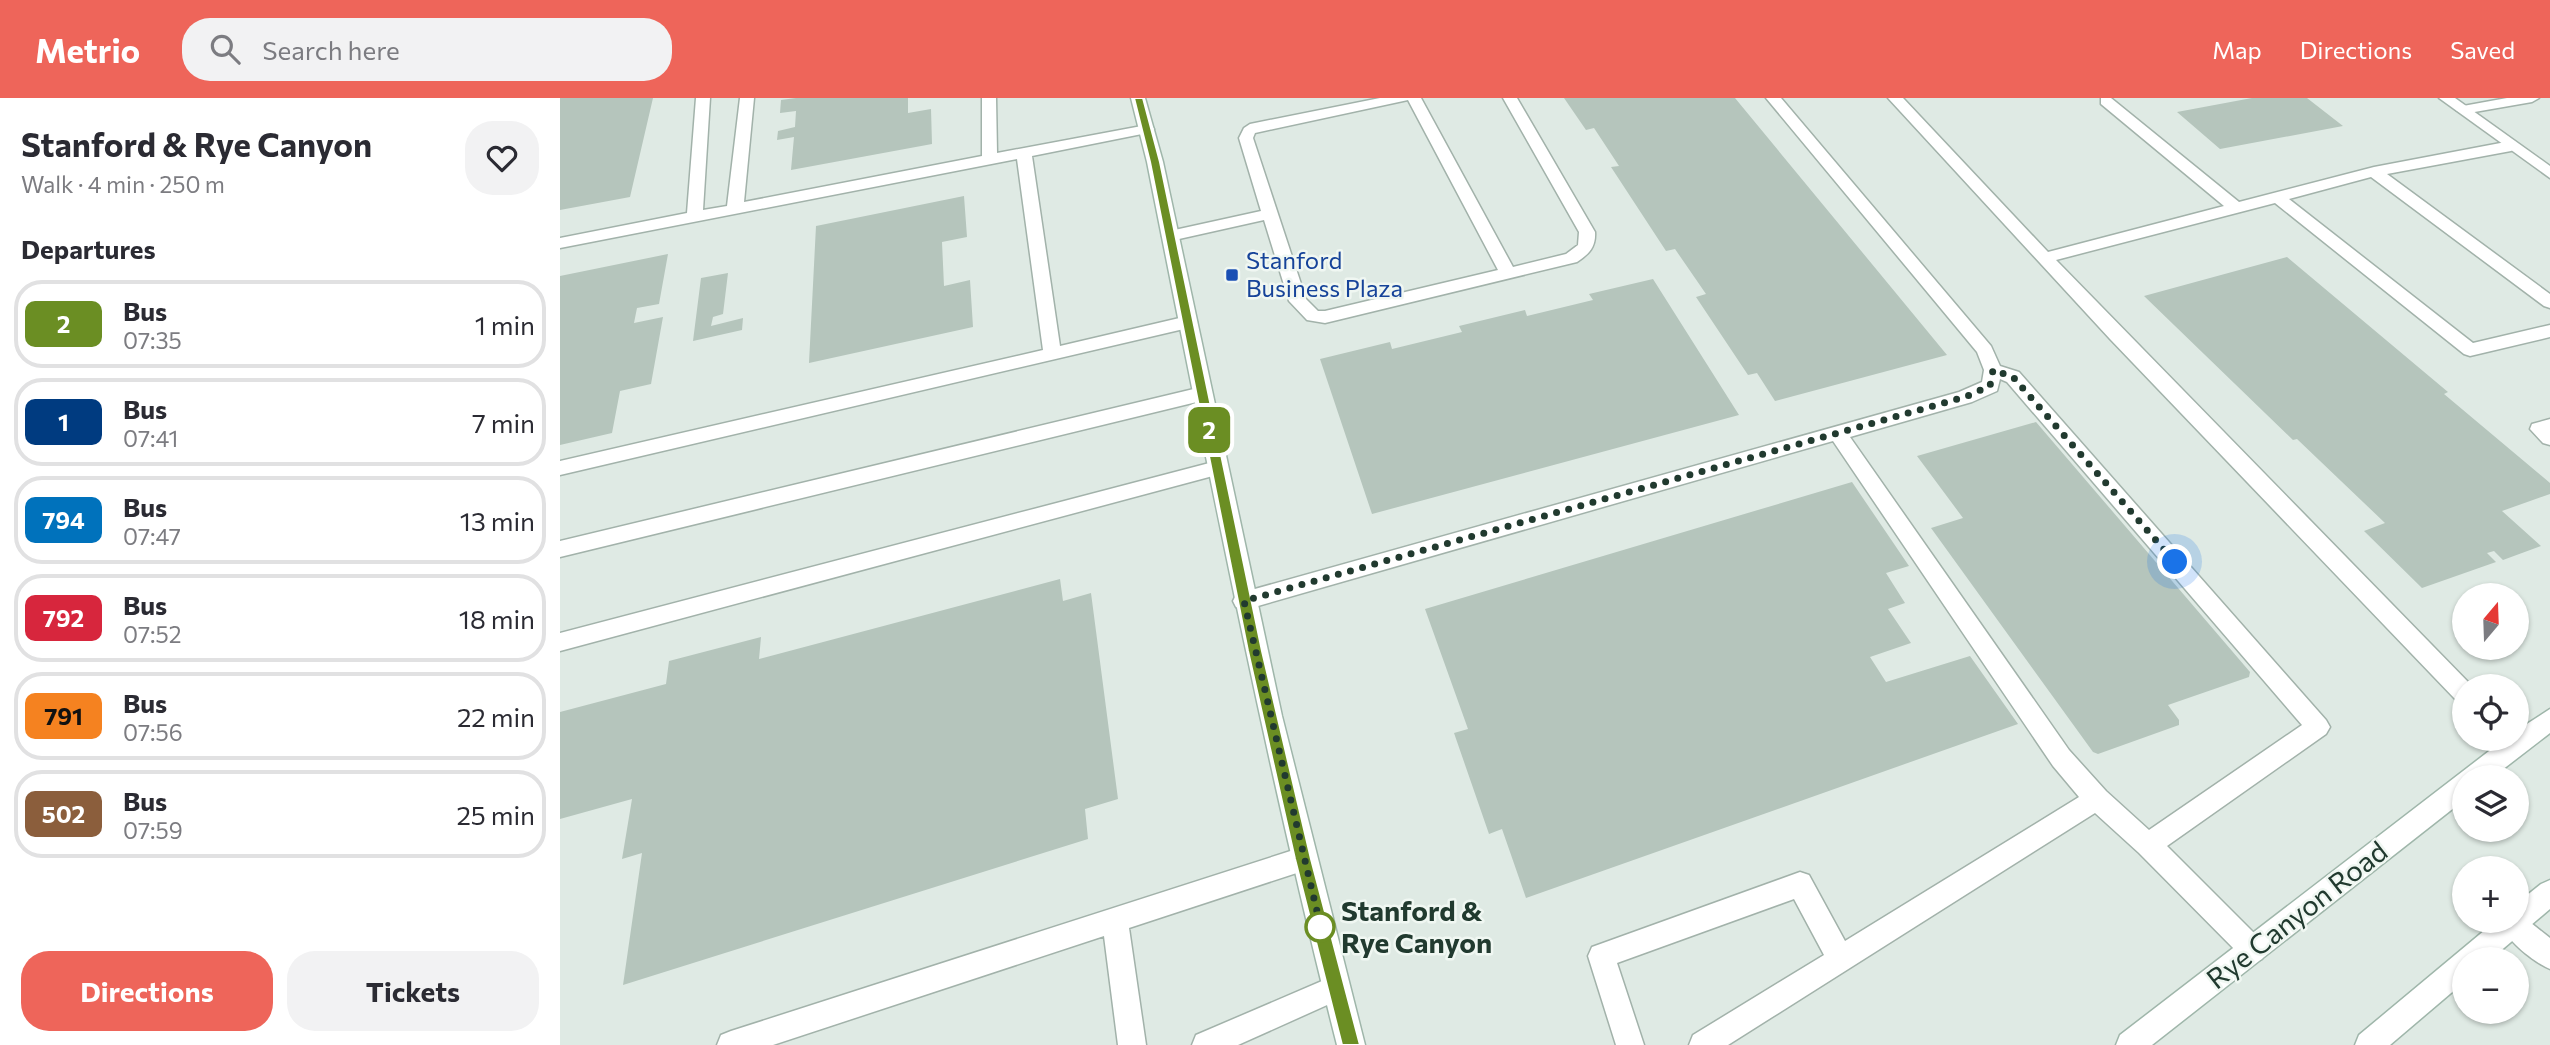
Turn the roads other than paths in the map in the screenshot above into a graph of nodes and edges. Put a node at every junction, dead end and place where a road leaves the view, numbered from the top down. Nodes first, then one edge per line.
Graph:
1 (703, 98) edge
2 (747, 98) edge
3 (989, 98) edge
4 (1138, 98) edge
5 (1402, 98) edge
6 (1414, 98) edge
7 (1510, 98) edge
8 (1773, 98) edge
9 (1895, 98) edge
10 (2119, 98) edge
11 (2446, 98) edge
12 (2532, 98) edge
13 (2463, 110) junction
14 (1147, 129) junction
15 (2511, 146) junction
16 (1024, 153) junction
17 (990, 160) junction
18 (2374, 172) junction
19 (2550, 173) edge
20 (2277, 197) junction
21 (2236, 208) junction
22 (735, 209) junction
23 (1270, 214) junction
24 (695, 217) junction
25 (1170, 236) junction
26 (560, 243) edge
27 (2045, 258) junction
28 (1508, 273) junction
29 (2550, 302) edge
30 (1188, 322) junction
31 (2550, 331) edge
32 (1052, 353) junction
33 (1993, 370) junction
34 (1202, 394) junction
35 (2550, 426) edge
36 (1837, 433) junction
37 (2550, 438) edge
38 (560, 468) edge
39 (1217, 468) junction
40 (560, 549) edge
41 (1244, 601) junction
42 (560, 642) edge
43 (2452, 682) edge
44 (2550, 719) edge
45 (2529, 731) edge
46 (2501, 751) edge
47 (2486, 765) edge
48 (2452, 794) edge
49 (2097, 800) junction
50 (2148, 845) junction
51 (1303, 859) junction
52 (2550, 893) edge
53 (2529, 910) edge
54 (1115, 920) junction
55 (2502, 933) edge
56 (2525, 933) edge
57 (2485, 947) edge
58 (2253, 950) junction
59 (2550, 956) edge
60 (1840, 959) junction
61 (2452, 975) edge
62 (1335, 988) junction
63 (731, 1045) edge
64 (1132, 1045) edge
65 (1206, 1045) edge
66 (1351, 1045) edge
67 (1630, 1045) edge
68 (1703, 1045) edge
69 (2130, 1045) edge
70 (2369, 1045) edge

1 - 24 street
2 - 22 street
3 - 17 street
4 - 14 street
5 - 23 street
6 - 28 street
7 - 28 street
8 - 33 street
9 - 27 street
10 - 21 street
11 - 13 street
12 - 13 street
13 - 15 street
14 - 16 street
14 - 25 street
15 - 18 street
15 - 19 street
16 - 17 street
16 - 32 street
17 - 22 street
18 - 20 street
18 - 29 street
20 - 21 street
20 - 31 street
21 - 27 street
22 - 24 street
23 - 25 street
23 - 28 street
24 - 26 street
25 - 30 street
27 - 43 street
30 - 32 street
30 - 34 street
32 - 38 street
33 - 36 street
33 - 50 street
34 - 39 street
34 - 40 street
35 - 37 street
36 - 41 street
36 - 49 street
39 - 41 street
39 - 42 street
41 - 51 street
44 - 45 street
46 - 47 street
48 - 58 street, Rye Canyon Road
49 - 50 street
49 - 60 street
50 - 58 street
51 - 54 street
51 - 62 street
52 - 53 street
54 - 63 street
54 - 64 street
55 - 57 street
56 - 59 street
58 - 69 street, Rye Canyon Road
60 - 67 street
60 - 68 street
61 - 70 street
62 - 65 street
62 - 66 street

